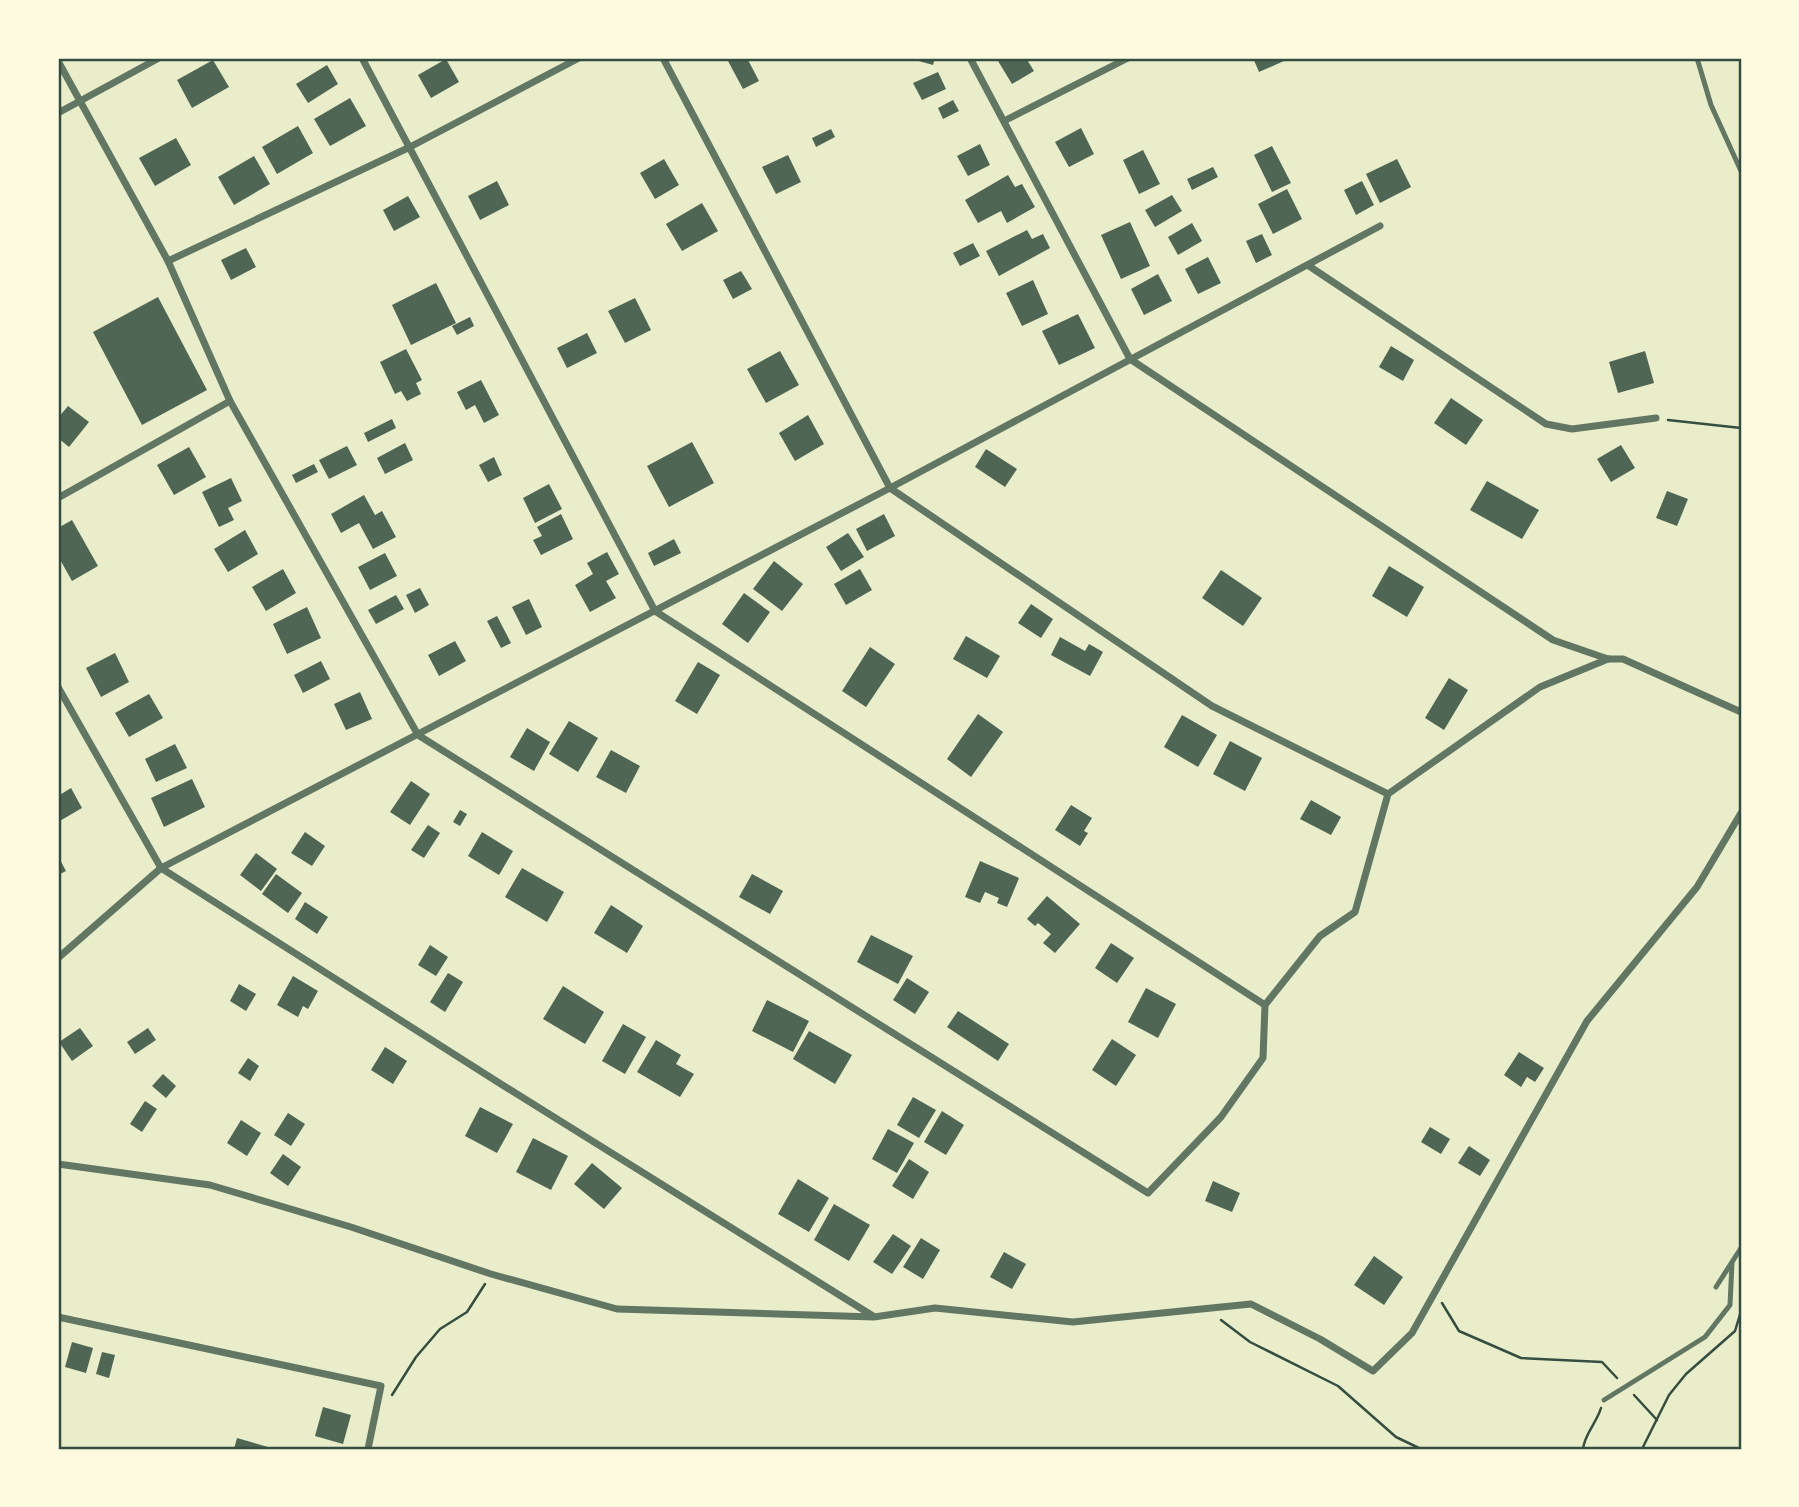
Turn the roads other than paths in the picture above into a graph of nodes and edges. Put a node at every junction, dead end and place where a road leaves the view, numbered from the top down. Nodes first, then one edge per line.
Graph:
1 (159, 58) edge
2 (362, 58) edge
3 (579, 58) edge
4 (663, 58) edge
5 (970, 58) edge
6 (1128, 58) edge
7 (1697, 58) edge
8 (58, 61) edge
9 (79, 100) junction
10 (58, 113) edge
11 (1003, 121) junction
12 (410, 148) junction
13 (1741, 171) edge
14 (1380, 226) dead end
15 (168, 261) junction
16 (1309, 266) junction
17 (1130, 359) junction
18 (230, 401) junction
19 (1656, 418) road end
20 (890, 488) junction
21 (58, 498) edge
22 (654, 611) junction
23 (1608, 659) junction
24 (58, 687) edge
25 (1741, 712) edge
26 (418, 735) junction
27 (1388, 794) junction
28 (1741, 813) edge
29 (162, 868) junction
30 (58, 958) edge
31 (1265, 1005) junction
32 (58, 1164) edge
33 (1741, 1248) edge
34 (1732, 1263) junction
35 (1716, 1287) dead end
36 (58, 1317) edge
37 (874, 1317) junction
38 (1604, 1400) road end
39 (368, 1449) edge

1 - 9 street
2 - 12 street
3 - 12 street
4 - 20 street
5 - 11 street
6 - 11 street
7 - 13 lane
8 - 9 street
9 - 10 street
9 - 15 street
11 - 17 street
12 - 15 street
12 - 22 street
14 - 16 street
15 - 18 street
16 - 17 street
16 - 19 street
17 - 20 street
17 - 23 street
18 - 21 street
18 - 26 street
20 - 22 street
20 - 27 street
22 - 26 street
22 - 31 street
23 - 25 street
23 - 27 street
24 - 29 street
26 - 29 street
26 - 31 street
27 - 31 street
28 - 37 street
29 - 30 street
29 - 37 street
32 - 37 street
33 - 34 lane
34 - 35 lane
34 - 38 lane
36 - 39 street

